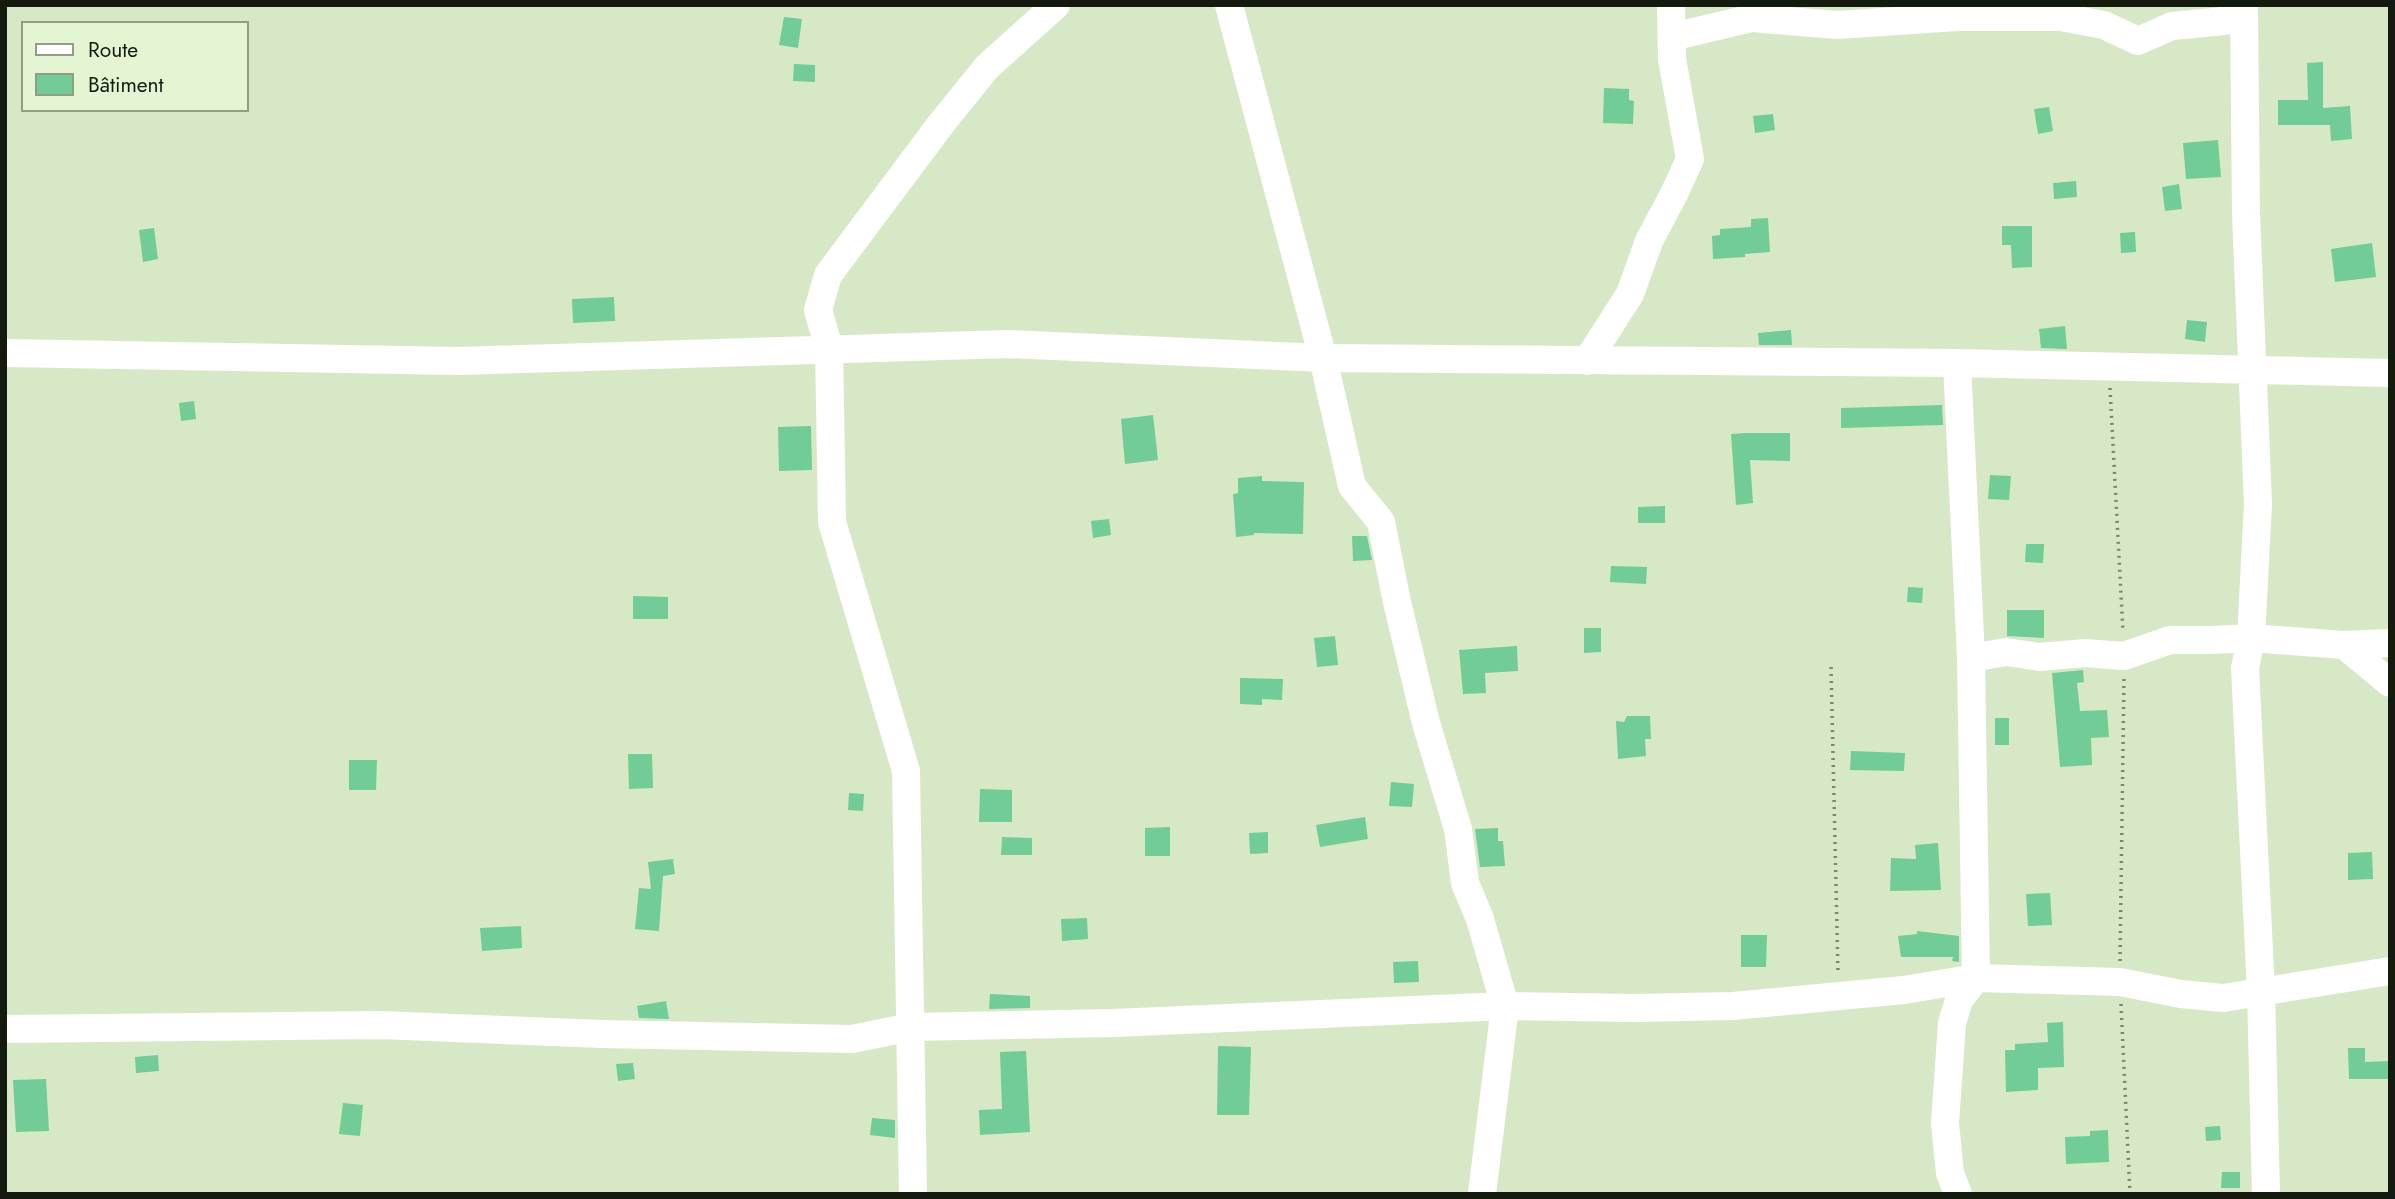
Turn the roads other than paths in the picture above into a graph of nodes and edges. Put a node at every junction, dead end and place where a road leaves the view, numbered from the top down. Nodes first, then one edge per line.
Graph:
1 (1056, 5) edge
2 (1229, 5) edge
3 (1671, 5) edge
4 (2242, 5) edge
5 (1672, 37) junction
6 (829, 348) junction
7 (5, 354) edge
8 (1323, 358) junction
9 (1587, 360) junction
10 (1956, 363) junction
11 (2254, 369) junction
12 (2390, 373) edge
13 (2251, 638) junction
14 (2390, 643) edge
15 (2344, 645) junction
16 (1972, 658) junction
17 (2390, 683) edge
18 (2390, 971) edge
19 (1976, 978) junction
20 (2261, 991) junction
21 (1504, 1006) junction
22 (911, 1027) junction
23 (5, 1030) edge
24 (913, 1194) edge
25 (1482, 1194) edge
26 (1958, 1194) edge
27 (2266, 1194) edge

1 - 6 street
2 - 8 street
3 - 5 street
4 - 5 street
4 - 11 street
5 - 9 street
6 - 7 street
6 - 8 street
6 - 22 street
8 - 9 street
8 - 21 street
9 - 10 street
10 - 11 street
10 - 16 street
11 - 12 street
11 - 13 street
13 - 15 street
13 - 16 street
13 - 20 street
14 - 15 street
15 - 17 street
16 - 19 street
18 - 20 street
19 - 20 street
19 - 21 street
19 - 26 street
20 - 27 street
21 - 22 street
21 - 25 street
22 - 23 street
22 - 24 street

